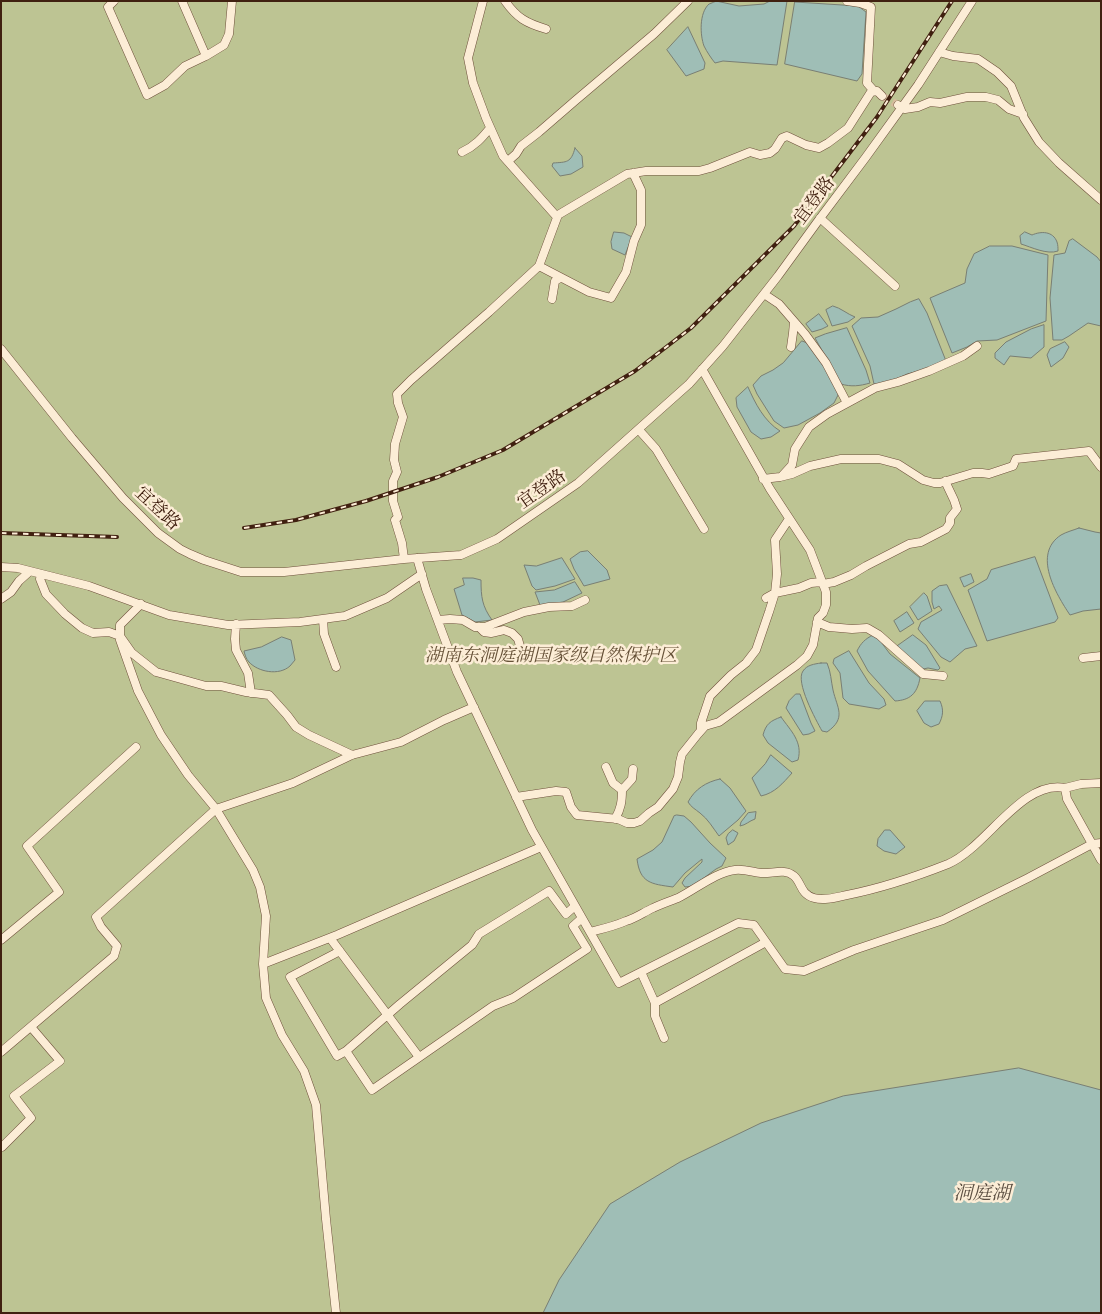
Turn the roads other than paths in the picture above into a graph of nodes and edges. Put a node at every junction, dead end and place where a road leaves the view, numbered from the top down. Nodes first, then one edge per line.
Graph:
1 (114, 1) edge
2 (182, 1) edge
3 (232, 1) edge
4 (483, 1) edge
5 (505, 1) edge
6 (688, 1) edge
7 (847, 1) edge
8 (972, 1) edge
9 (546, 29) dead end
10 (939, 52) junction
11 (206, 56) junction
12 (874, 91) junction
13 (882, 96) tunnel mouth
14 (900, 106) junction
15 (1023, 114) junction
16 (490, 128) junction
17 (462, 152) dead end
18 (508, 161) junction
19 (634, 173) junction
20 (1101, 200) edge
21 (557, 217) junction
22 (820, 218) junction
23 (538, 266) junction
24 (560, 278) junction
25 (895, 286) dead end
26 (764, 294) junction
27 (552, 299) dead end
28 (794, 322) junction
29 (977, 346) dead end
30 (790, 347) dead end
31 (1, 349) edge
32 (702, 369) junction
33 (847, 403) junction
34 (639, 430) junction
35 (1101, 467) edge
36 (780, 477) junction
37 (764, 479) junction
38 (945, 481) junction
39 (789, 519) junction
40 (704, 529) dead end
41 (417, 558) junction
42 (404, 559) junction
43 (1, 568) edge
44 (28, 573) dead end
45 (41, 574) junction
46 (422, 574) junction
47 (823, 583) junction
48 (775, 592) junction
49 (766, 598) dead end
50 (1, 599) edge
51 (584, 600) dead end
52 (141, 604) junction
53 (323, 619) junction
54 (438, 620) junction
55 (816, 622) junction
56 (236, 624) junction
57 (480, 627) junction
58 (120, 636) junction
59 (520, 646) dead end
60 (1101, 656) edge
61 (1083, 658) dead end
62 (336, 667) dead end
63 (943, 676) dead end
64 (251, 693) junction
65 (474, 707) junction
66 (701, 730) junction
67 (136, 747) dead end
68 (352, 755) junction
69 (606, 767) dead end
70 (634, 769) dead end
71 (1101, 783) edge
72 (1065, 788) junction
73 (622, 790) junction
74 (516, 798) junction
75 (216, 809) junction
76 (615, 818) junction
77 (1097, 844) edge
78 (541, 847) junction
79 (1101, 860) edge
80 (576, 906) junction
81 (566, 914) junction
82 (582, 918) junction
83 (573, 926) junction
84 (590, 932) junction
85 (330, 938) junction
86 (1, 940) edge
87 (766, 942) junction
88 (340, 951) junction
89 (263, 964) junction
90 (641, 972) junction
91 (655, 1003) junction
92 (388, 1015) junction
93 (30, 1027) junction
94 (664, 1038) dead end
95 (346, 1051) junction
96 (1, 1052) edge
97 (419, 1057) junction
98 (2, 1147) edge
99 (336, 1313) edge

1 - 11 street
2 - 11 street
3 - 11 street
4 - 16 street
5 - 9 street
6 - 18 street
7 - 12 street
8 - 10 street, 宜登路
10 - 14 street, 宜登路
10 - 15 street
12 - 13 street
12 - 19 street
14 - 15 street
14 - 22 street, 宜登路
15 - 20 street
16 - 17 street
16 - 18 street
18 - 21 street
19 - 21 street
19 - 24 street
21 - 23 street
22 - 25 street
22 - 26 street, 宜登路
23 - 24 street
23 - 42 street
24 - 27 street
26 - 28 street
26 - 32 street, 宜登路
28 - 30 street
28 - 33 street
29 - 33 street
31 - 42 street, 宜登路
32 - 34 street, 宜登路
32 - 37 street
33 - 36 street
34 - 40 street
34 - 41 street, 宜登路
35 - 38 street
36 - 37 street
36 - 38 street
37 - 39 street
38 - 47 street
39 - 47 street
39 - 48 street
41 - 42 street, 宜登路
41 - 46 street
43 - 45 street
44 - 50 street
45 - 52 street
45 - 58 street
46 - 53 street
46 - 54 street
47 - 48 street
47 - 55 street
48 - 49 street
48 - 66 street
51 - 57 street
52 - 56 street
52 - 58 street
53 - 56 street
53 - 62 street
54 - 57 street
54 - 65 street
55 - 63 street
55 - 66 street
56 - 64 street
57 - 59 street
58 - 64 street
58 - 75 street
60 - 61 street
64 - 68 street
65 - 68 street
65 - 74 street
66 - 76 street
67 - 86 street
68 - 75 street
69 - 73 street
70 - 73 street
71 - 72 street
72 - 77 street
72 - 84 street
73 - 76 street
74 - 76 street
74 - 78 street
75 - 89 street
75 - 93 street
77 - 79 street
77 - 87 street
78 - 80 street
78 - 85 street
80 - 81 street
80 - 82 street
81 - 83 street
81 - 92 street
82 - 83 street
82 - 84 street
83 - 97 street
84 - 90 street
85 - 88 street
85 - 89 street
87 - 90 street
87 - 91 street
88 - 92 street
88 - 95 street
89 - 99 street
90 - 91 street
91 - 94 street
92 - 95 street
92 - 97 street
93 - 96 street
93 - 98 street
95 - 97 street

